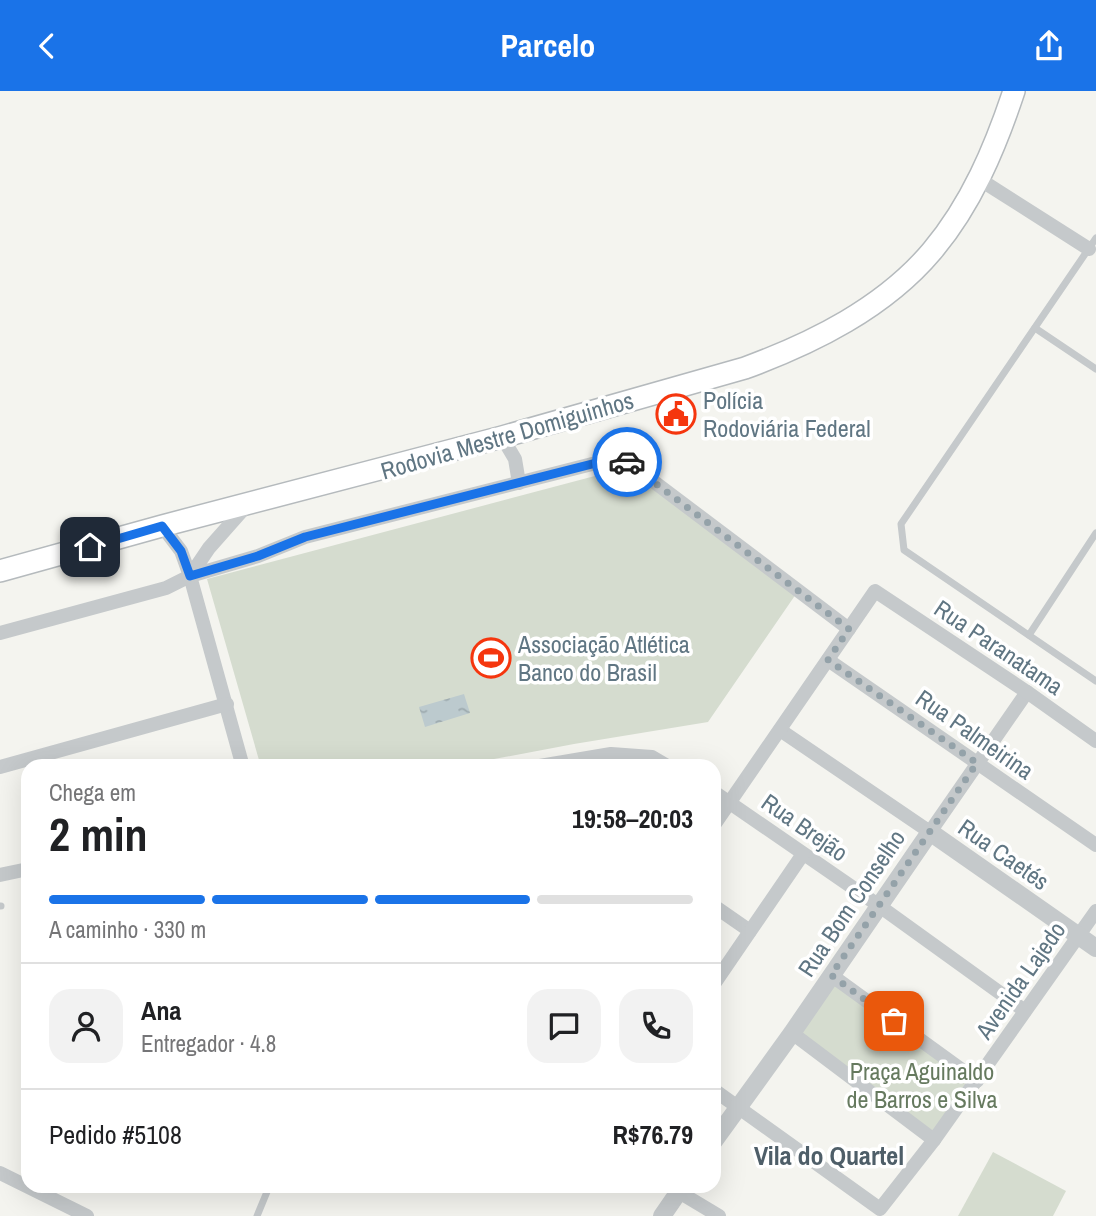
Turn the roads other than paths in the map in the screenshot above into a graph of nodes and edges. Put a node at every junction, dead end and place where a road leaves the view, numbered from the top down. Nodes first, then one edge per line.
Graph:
1 (1014, 91) edge
2 (979, 179) junction
3 (1092, 243) edge
4 (1035, 328) junction
5 (1096, 369) edge
6 (502, 437) junction
7 (519, 483) junction
8 (247, 505) junction
9 (162, 526) junction
10 (1096, 533) edge
11 (4, 570) edge
12 (190, 576) junction
13 (849, 629) junction
14 (0, 633) edge
15 (1029, 635) junction
16 (828, 660) junction
17 (1096, 681) edge
18 (1027, 692) junction
19 (227, 704) junction
20 (780, 730) junction
21 (1096, 741) edge
22 (29, 759) edge
23 (241, 759) edge
24 (581, 759) edge
25 (635, 759) edge
26 (21, 761) edge
27 (977, 763) junction
28 (0, 767) edge
29 (721, 796) edge
30 (730, 801) junction
31 (721, 814) edge
32 (930, 832) junction
33 (1096, 845) edge
34 (803, 853) junction
35 (21, 870) edge
36 (0, 875) edge
37 (878, 905) junction
38 (721, 911) edge
39 (1096, 911) edge
40 (750, 931) junction
41 (1079, 935) junction
42 (1096, 948) edge
43 (721, 974) edge
44 (831, 975) junction
45 (1025, 1011) junction
46 (792, 1033) junction
47 (977, 1081) junction
48 (721, 1095) edge
49 (738, 1107) junction
50 (721, 1131) edge
51 (934, 1140) junction
52 (0, 1173) edge
53 (21, 1183) edge
54 (40, 1193) edge
55 (267, 1193) edge
56 (678, 1193) edge
57 (687, 1193) edge
58 (87, 1216) edge
59 (257, 1216) edge
60 (662, 1216) edge
61 (719, 1216) edge

1 - 2 main road, Rodovia Mestre Domiguinhos
2 - 3 street
2 - 6 main road, Rodovia Mestre Domiguinhos
3 - 4 lane
4 - 5 lane
4 - 15 lane
6 - 7 street
6 - 8 main road, Rodovia Mestre Domiguinhos
7 - 12 street
7 - 13 street
8 - 9 main road, Rodovia Mestre Domiguinhos
8 - 12 street
9 - 11 main road, Rodovia Mestre Domiguinhos
9 - 12 street
10 - 15 lane
12 - 14 street
12 - 19 street
13 - 16 street
13 - 18 street, Rua Paranatama
15 - 17 lane
16 - 20 street
16 - 27 street, Rua Palmeirina
18 - 21 street, Rua Paranatama
18 - 27 street, Rua Bom Conselho
19 - 22 street
19 - 23 street
20 - 30 street
20 - 32 street, Rua Caetés
24 - 25 street
26 - 28 street
27 - 32 street, Rua Bom Conselho
27 - 33 street, Rua Palmeirina
29 - 30 street, Rua Brejão
30 - 31 street
30 - 34 street, Rua Brejão
32 - 37 street, Rua Bom Conselho
32 - 41 street, Rua Caetés
34 - 37 street, Rua Brejão
34 - 40 street
35 - 36 street
37 - 44 street, Rua Bom Conselho
37 - 45 street, Rua Brejão
38 - 40 street
39 - 41 street, Avenida Lajedo
40 - 43 street
41 - 42 street, Rua Caetés
41 - 45 street, Avenida Lajedo
44 - 46 street, Rua Bom Conselho
44 - 47 street
45 - 47 street, Avenida Lajedo
46 - 49 street, Rua Bom Conselho
46 - 51 street
47 - 51 street, Avenida Lajedo
48 - 49 street
49 - 50 street, Rua Bom Conselho
49 - 51 street, Avenida Lajedo
52 - 53 street
54 - 58 street
55 - 59 lane
56 - 60 street
57 - 61 street

